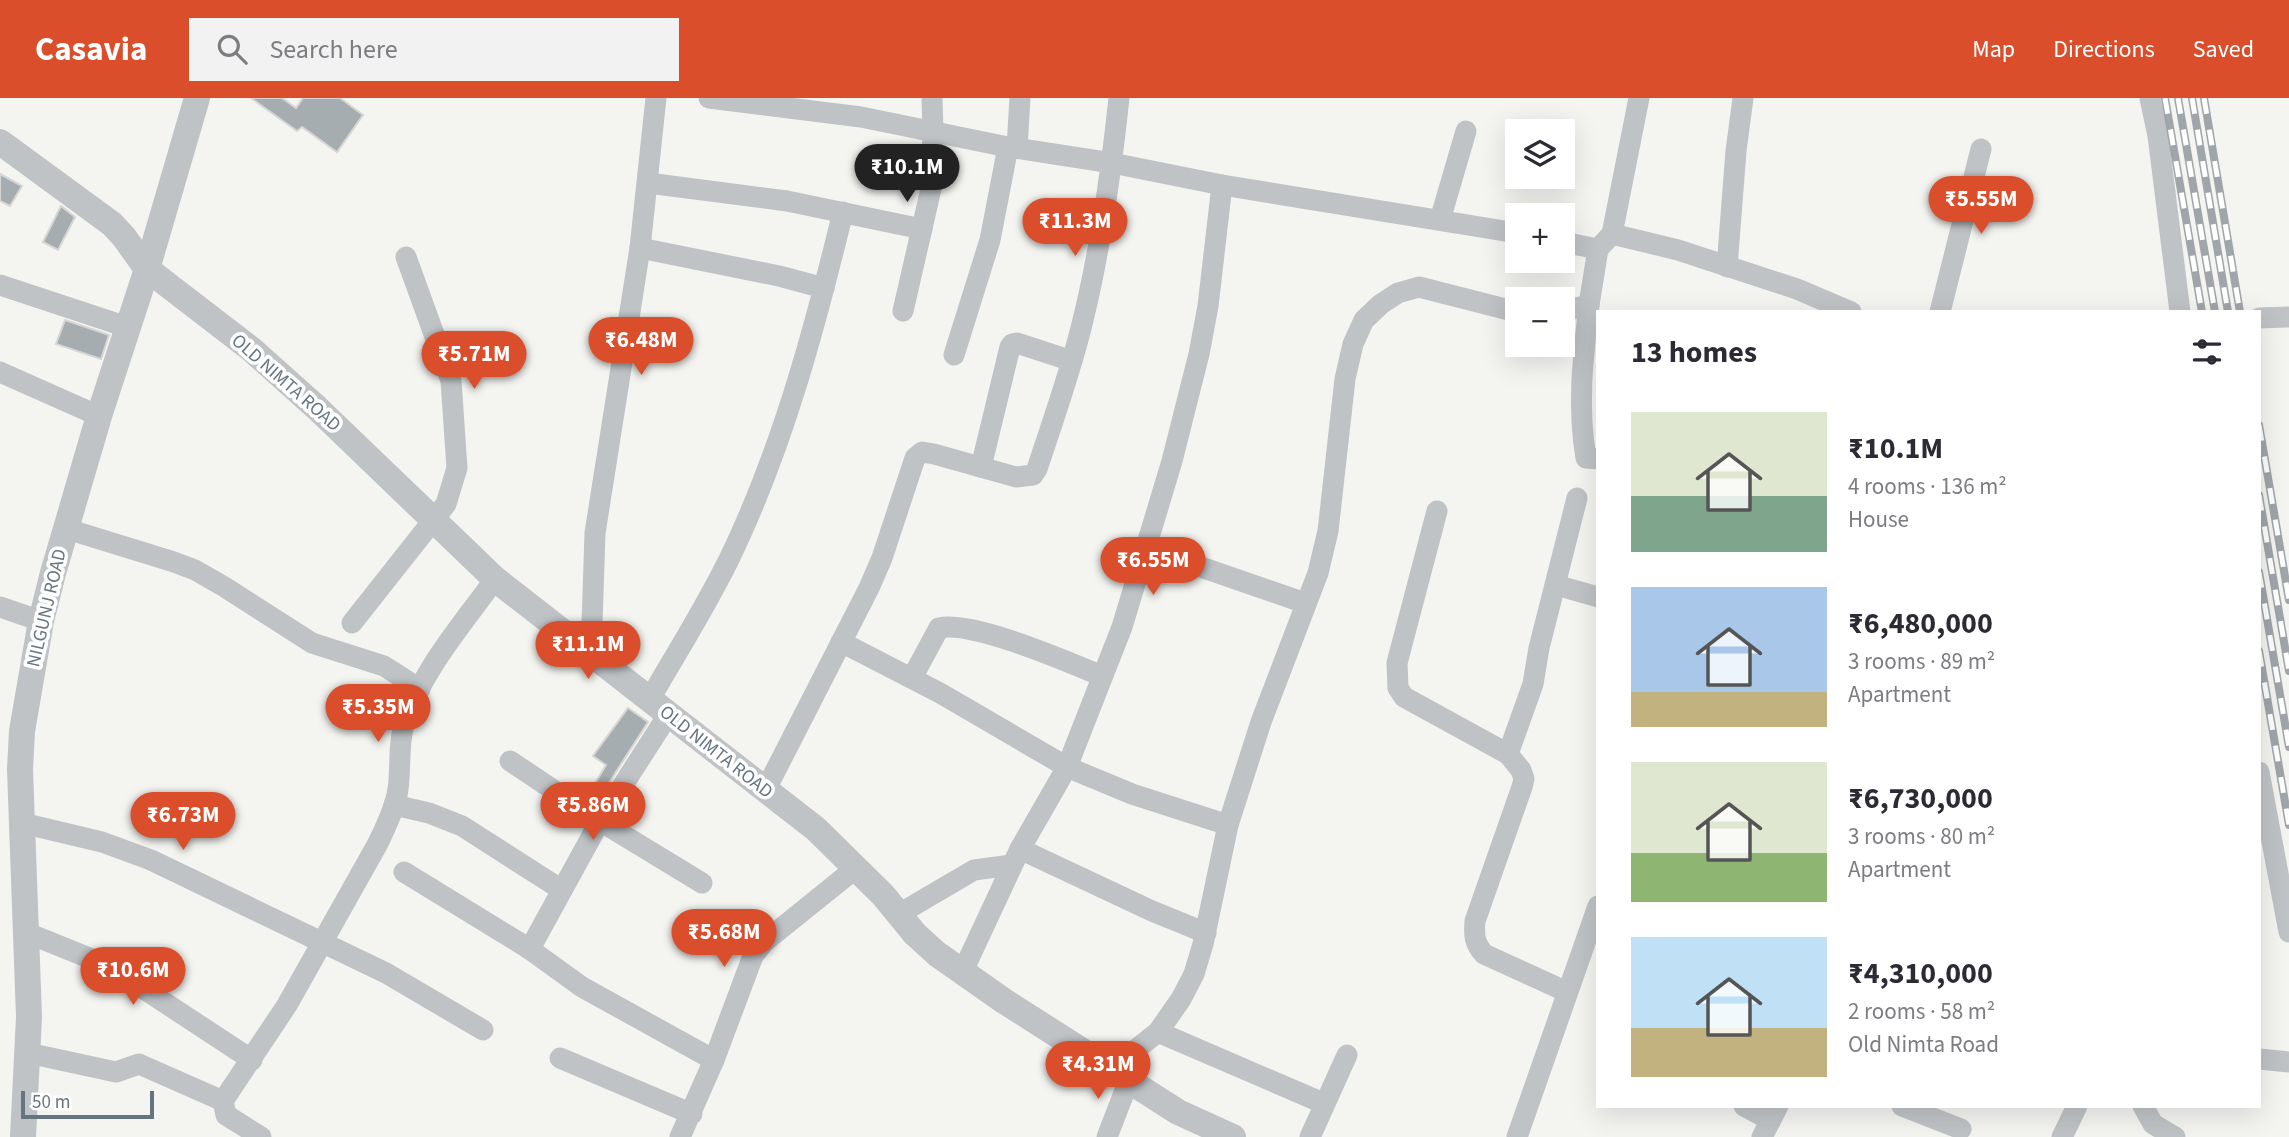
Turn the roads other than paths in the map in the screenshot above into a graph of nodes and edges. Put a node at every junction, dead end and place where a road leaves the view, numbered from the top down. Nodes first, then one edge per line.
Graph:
1 (197, 98) edge
2 (656, 98) edge
3 (709, 98) edge
4 (932, 98) edge
5 (1020, 98) edge
6 (1119, 98) edge
7 (1639, 98) edge
8 (1743, 98) edge
9 (2150, 98) edge
10 (825, 105) edge
11 (933, 131) junction
12 (1466, 131) dead end
13 (0, 142) edge
14 (1013, 148) junction
15 (1981, 149) dead end
16 (1112, 163) junction
17 (648, 183) junction
18 (1222, 185) junction
19 (843, 212) junction
20 (1440, 220) junction
21 (922, 229) junction
22 (1505, 231) edge
23 (1575, 242) edge
24 (1605, 242) junction
25 (640, 248) junction
26 (407, 257) dead end
27 (1727, 267) junction
28 (147, 269) junction
29 (0, 285) edge
30 (824, 288) junction
31 (1589, 305) junction
32 (1505, 309) edge
33 (1575, 309) edge
34 (1846, 310) edge
35 (1941, 310) edge
36 (2180, 310) edge
37 (903, 312) dead end
38 (2289, 317) edge
39 (2261, 318) edge
40 (127, 327) junction
41 (954, 355) dead end
42 (1072, 361) junction
43 (0, 372) edge
44 (99, 416) junction
45 (1596, 459) edge
46 (981, 467) junction
47 (1577, 498) dead end
48 (1437, 511) dead end
49 (434, 521) junction
50 (66, 529) junction
51 (1146, 548) junction
52 (495, 579) junction
53 (1556, 585) junction
54 (1596, 596) edge
55 (1305, 603) junction
56 (0, 607) edge
57 (41, 621) junction
58 (352, 623) dead end
59 (841, 642) junction
60 (591, 654) junction
61 (1102, 676) junction
62 (912, 678) junction
63 (419, 689) junction
64 (659, 707) junction
65 (1508, 754) junction
66 (510, 761) dead end
67 (1066, 766) junction
68 (765, 791) junction
69 (2261, 794) edge
70 (394, 805) junction
71 (600, 821) junction
72 (22, 822) junction
73 (1228, 825) junction
74 (1016, 857) junction
75 (2267, 858) edge
76 (856, 868) junction
77 (404, 872) dead end
78 (702, 883) dead end
79 (562, 890) junction
80 (1596, 912) edge
81 (899, 914) junction
82 (25, 932) junction
83 (2289, 932) edge
84 (1206, 933) junction
85 (322, 942) junction
86 (528, 948) junction
87 (963, 971) junction
88 (1567, 992) junction
89 (483, 1030) dead end
90 (1158, 1032) junction
91 (28, 1054) junction
92 (1347, 1055) dead end
93 (560, 1058) dead end
94 (2261, 1059) edge
95 (252, 1060) junction
96 (713, 1060) junction
97 (2289, 1062) edge
98 (1120, 1075) junction
99 (1316, 1100) dead end
100 (223, 1101) junction
101 (1747, 1108) edge
102 (1907, 1108) edge
103 (2144, 1108) edge
104 (2069, 1109) edge
105 (691, 1114) junction
106 (1770, 1121) edge
107 (1961, 1129) dead end
108 (23, 1137) edge
109 (261, 1137) edge
110 (680, 1137) edge
111 (1107, 1137) edge
112 (1233, 1137) edge
113 (1310, 1137) edge
114 (1517, 1137) edge
115 (2062, 1137) edge
116 (2175, 1137) edge

1 - 28 street, NILGUNJ ROAD
2 - 17 street
3 - 10 street
4 - 11 street
5 - 14 street
6 - 16 street
7 - 24 street
8 - 27 street
9 - 36 street
10 - 11 street
11 - 14 street
11 - 21 street
12 - 20 street
13 - 28 street, OLD NIMTA ROAD
14 - 16 street
14 - 41 street
15 - 35 street
16 - 18 street
16 - 42 street
17 - 19 street
17 - 25 street
18 - 20 street
18 - 51 street
19 - 21 street
19 - 30 street
20 - 22 street
21 - 37 street
23 - 24 street
24 - 27 street
24 - 31 street
25 - 30 street
25 - 60 street
26 - 49 street
27 - 34 street
28 - 40 street, NILGUNJ ROAD
28 - 49 street, OLD NIMTA ROAD
29 - 40 street
30 - 64 street
31 - 33 street
31 - 45 street
32 - 55 street
38 - 39 street
40 - 44 street, NILGUNJ ROAD
42 - 46 street
42 - 46 street
43 - 44 street
44 - 50 street, NILGUNJ ROAD
46 - 59 street
47 - 53 street
48 - 65 street
49 - 52 street, OLD NIMTA ROAD
49 - 58 street
50 - 57 street, NILGUNJ ROAD
50 - 63 street
51 - 55 street
51 - 61 street
52 - 60 street, OLD NIMTA ROAD
52 - 63 street
53 - 54 street
53 - 65 street
55 - 73 street
56 - 57 street
57 - 72 street, NILGUNJ ROAD
59 - 62 street
59 - 68 street
60 - 64 street, OLD NIMTA ROAD
61 - 62 street
61 - 67 street
62 - 67 street
63 - 70 street
64 - 68 street, OLD NIMTA ROAD
64 - 71 street
65 - 88 street
66 - 71 street
67 - 73 street
67 - 74 street
68 - 76 street, OLD NIMTA ROAD
69 - 75 street
70 - 79 street
70 - 85 street
71 - 78 street
71 - 79 street
72 - 82 street, NILGUNJ ROAD
72 - 85 street
73 - 84 street
74 - 81 street
74 - 84 street
74 - 87 street
75 - 83 street
76 - 81 street, OLD NIMTA ROAD
76 - 96 street
77 - 86 street
79 - 86 street
80 - 88 street
81 - 87 street, OLD NIMTA ROAD
82 - 91 street, NILGUNJ ROAD
82 - 95 street
84 - 90 street
85 - 89 street
85 - 95 street
86 - 96 street
87 - 98 street, OLD NIMTA ROAD
88 - 114 street
90 - 98 street
90 - 99 street
91 - 100 street
91 - 108 street, NILGUNJ ROAD
92 - 113 street
93 - 105 street
94 - 97 street
95 - 100 street
96 - 105 street
98 - 111 street
98 - 112 street, OLD NIMTA ROAD
100 - 109 street
101 - 106 street
102 - 107 street
103 - 116 street
104 - 115 street
105 - 110 street

